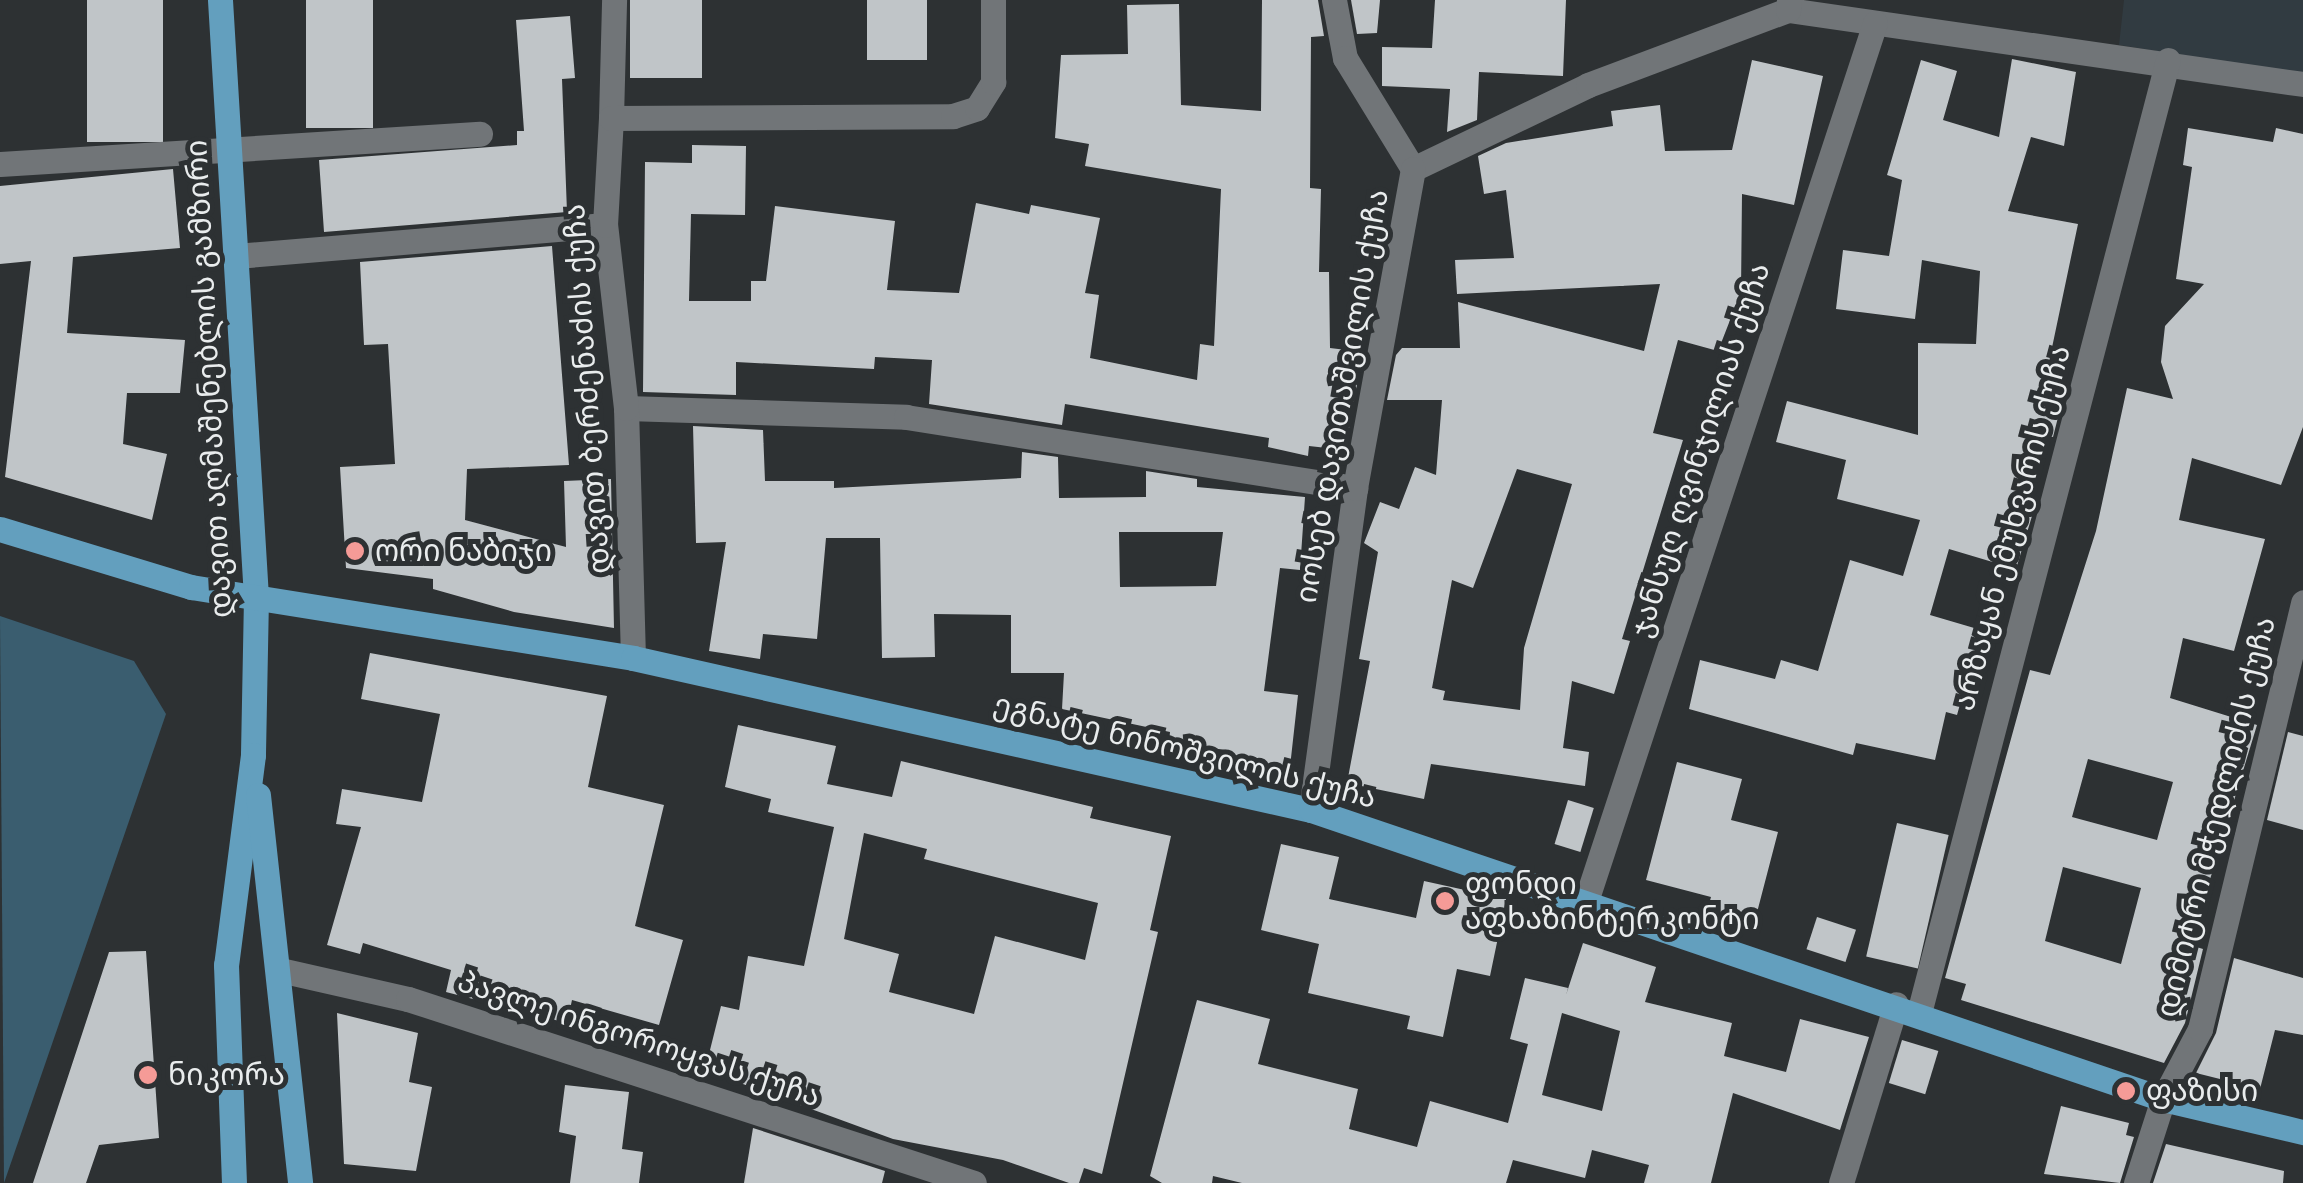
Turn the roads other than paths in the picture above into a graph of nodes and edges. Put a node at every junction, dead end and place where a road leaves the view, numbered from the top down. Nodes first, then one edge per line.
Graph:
1 (220, 0) edge
2 (614, 0) edge
3 (993, 0) edge
4 (1334, 0) edge
5 (1789, 5) edge
6 (1875, 24) junction
7 (2168, 60) junction
8 (2303, 84) edge
9 (610, 118) junction
10 (480, 134) dead end
11 (230, 156) junction
12 (0, 164) edge
13 (1413, 168) junction
14 (605, 225) junction
15 (236, 256) junction
16 (626, 408) junction
17 (1355, 488) junction
18 (0, 529) edge
19 (256, 598) junction
20 (2303, 602) edge
21 (634, 658) junction
22 (253, 756) junction
23 (1312, 810) junction
24 (1587, 898) junction
25 (280, 970) junction
26 (1908, 1008) junction
27 (2163, 1099) junction
28 (2303, 1132) edge
29 (902, 1170) edge
30 (234, 1183) edge
31 (300, 1183) edge
32 (974, 1183) edge
33 (1841, 1183) edge
34 (2136, 1183) edge

1 - 11 main road, დავით აღმაშენებლის გამზირი
2 - 9 street, დავით ბერძენაძის ქუჩა
3 - 9 street
4 - 13 street
5 - 6 street
5 - 13 street, იოსებ დავითაშვილის ქუჩა
6 - 7 street
6 - 24 street, ჯანსუღ ღვინჯილიას ქუჩა
7 - 8 street
7 - 26 street, არზაყან ემუხვარის ქუჩა
9 - 14 street, დავით ბერძენაძის ქუჩა
10 - 11 street
11 - 12 street
11 - 15 main road, დავით აღმაშენებლის გამზირი
13 - 17 street, იოსებ დავითაშვილის ქუჩა
14 - 15 street
14 - 16 street, დავით ბერძენაძის ქუჩა
15 - 19 main road, დავით აღმაშენებლის გამზირი
16 - 17 street
16 - 21 street, დავით ბერძენაძის ქუჩა
17 - 23 street, იოსებ დავითაშვილის ქუჩა
18 - 19 main road, ეგნატე ნინოშვილის ქუჩა
19 - 21 main road, ეგნატე ნინოშვილის ქუჩა
19 - 22 main road, დავით აღმაშენებლის გამზირი
20 - 27 street, დიმიტრი მჭედლიძის ქუჩა
21 - 23 main road, ეგნატე ნინოშვილის ქუჩა
22 - 25 main road, დავით აღმაშენებლის გამზირი
22 - 30 main road, დავით აღმაშენებლის გამზირი
23 - 24 main road, ეგნატე ნინოშვილის ქუჩა
24 - 26 main road, ეგნატე ნინოშვილის ქუჩა
25 - 29 street, პავლე ინგოროყვას ქუჩა
25 - 31 main road, დავით აღმაშენებლის გამზირი
26 - 27 main road, ეგნატე ნინოშვილის ქუჩა
26 - 33 street, არზაყან ემუხვარის ქუჩა
27 - 28 main road, ეგნატე ნინოშვილის ქუჩა
27 - 34 street, დიმიტრი მჭედლიძის ქუჩა
29 - 32 street, პავლე ინგოროყვას ქუჩა

